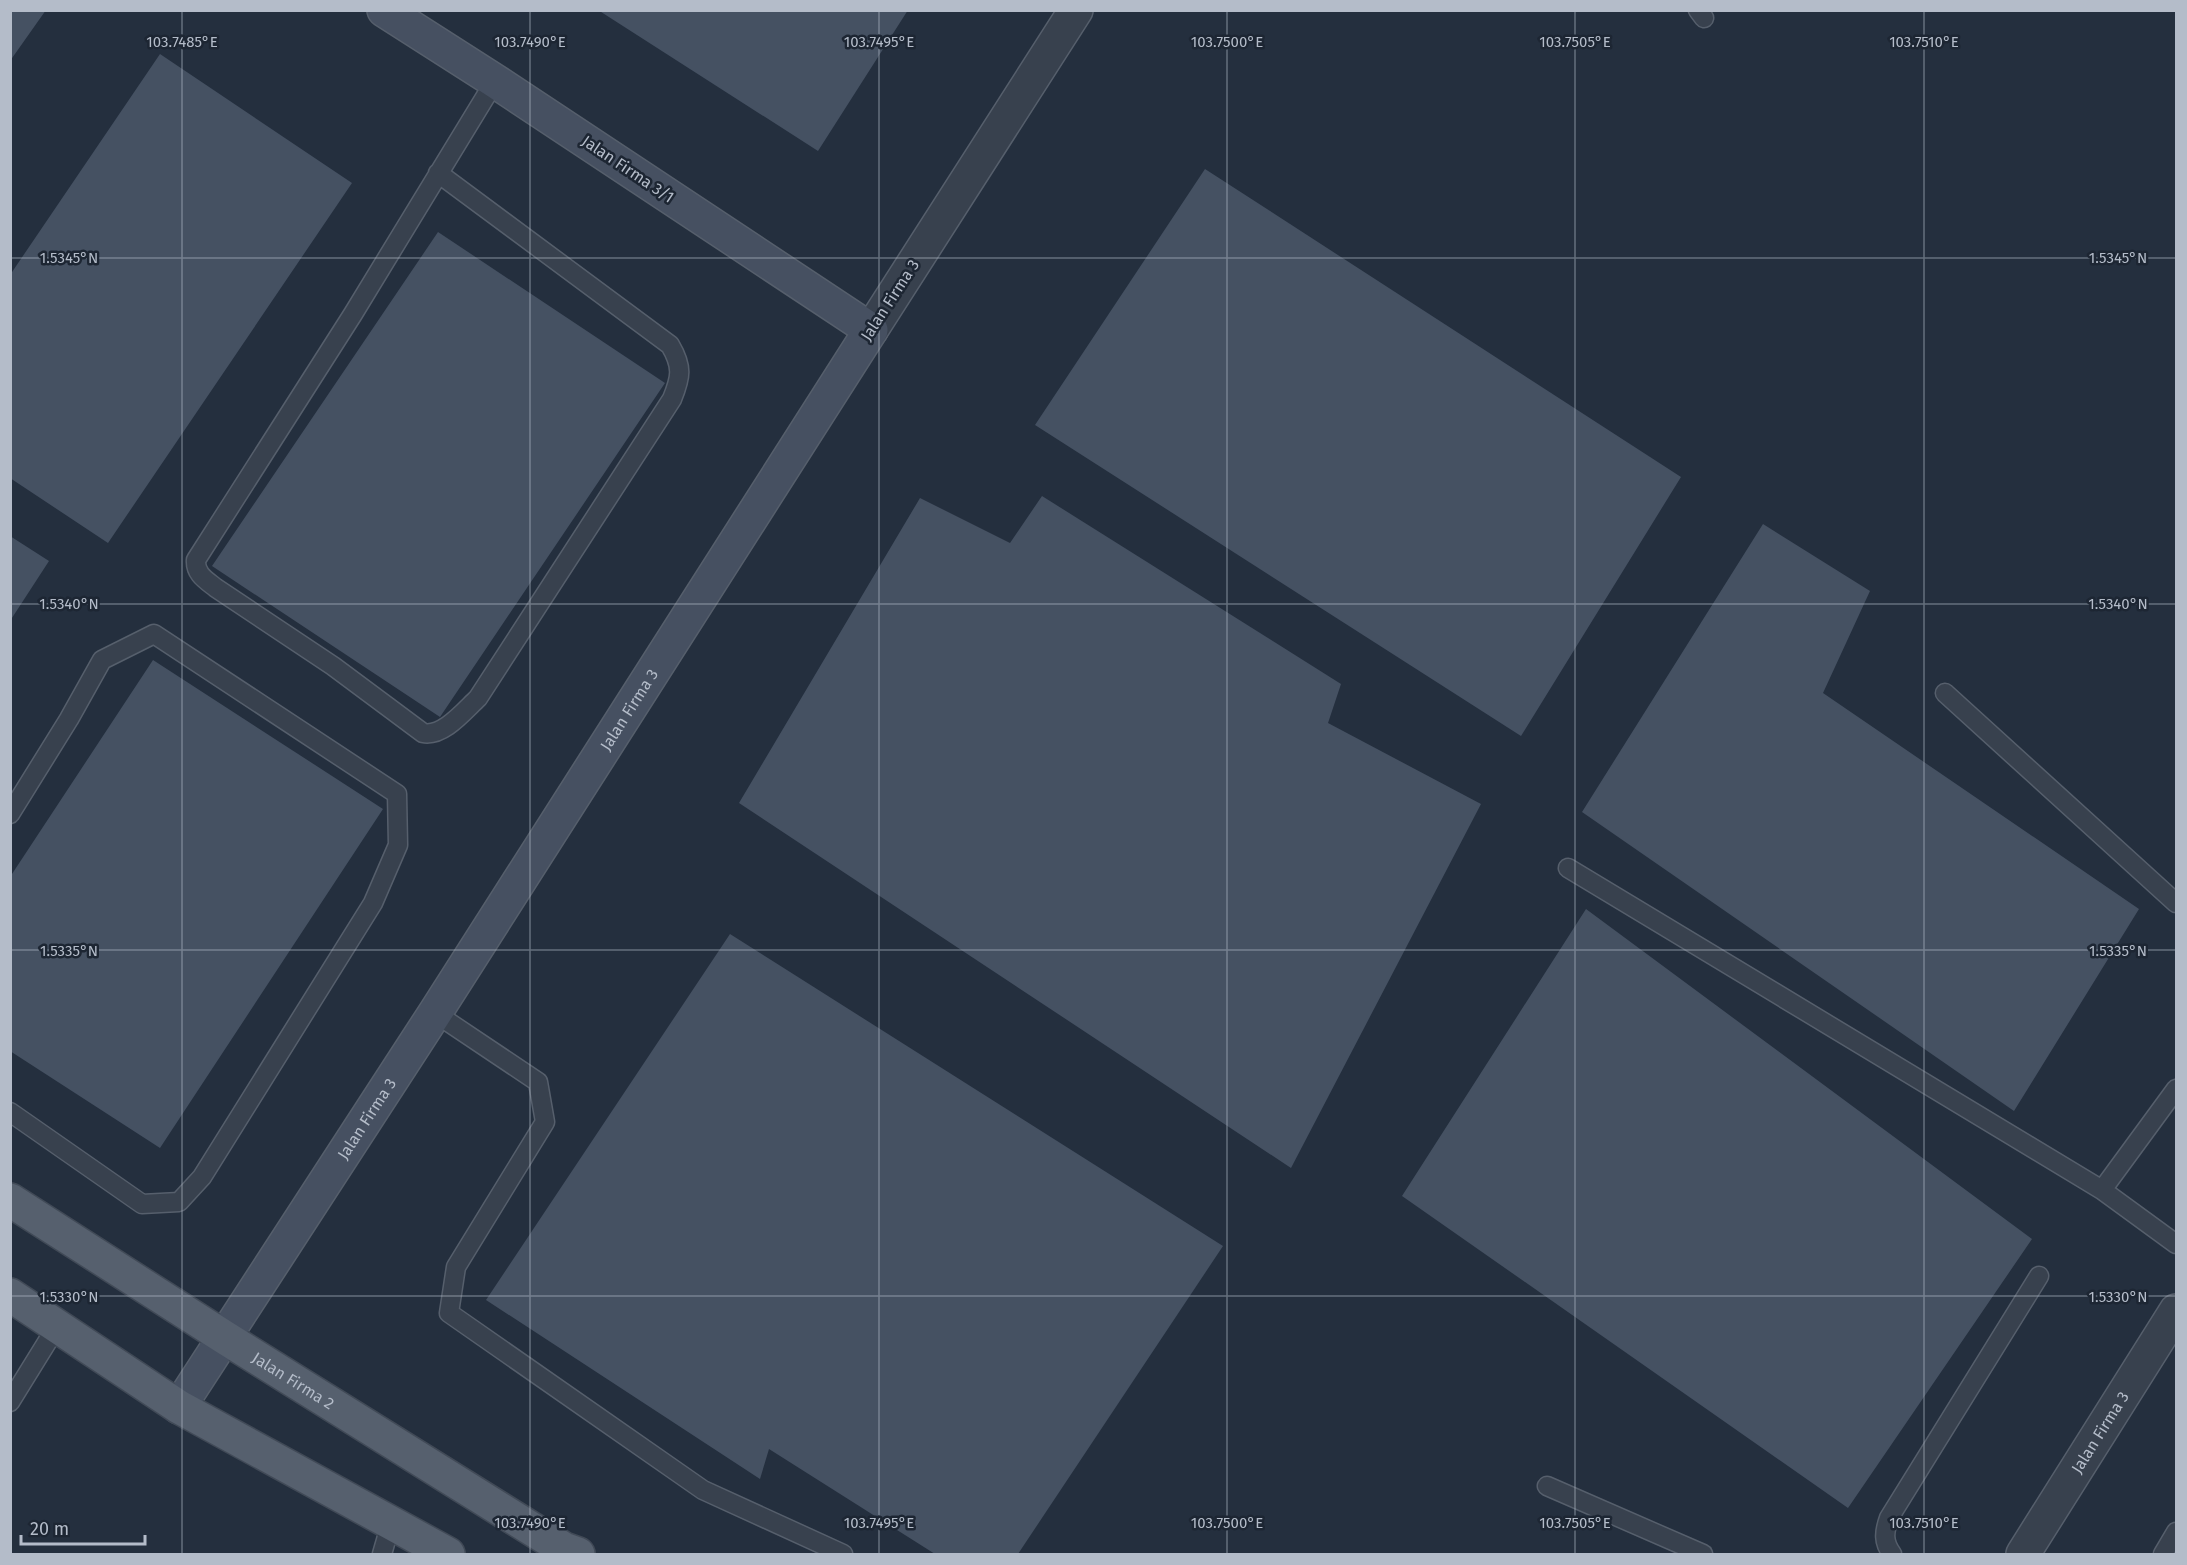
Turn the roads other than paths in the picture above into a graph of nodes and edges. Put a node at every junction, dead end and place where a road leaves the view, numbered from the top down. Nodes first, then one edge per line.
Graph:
1 (384, 10) edge
2 (1076, 10) edge
3 (495, 81) junction
4 (438, 174) junction
5 (871, 330) junction
6 (1945, 693) dead end
7 (10, 814) edge
8 (1568, 868) dead end
9 (2176, 903) edge
10 (435, 1013) junction
11 (2176, 1089) edge
12 (10, 1112) edge
13 (2102, 1190) junction
14 (10, 1200) edge
15 (2176, 1244) edge
16 (2039, 1276) dead end
17 (10, 1296) edge
18 (2176, 1311) edge
19 (57, 1326) junction
20 (224, 1337) junction
21 (10, 1402) edge
22 (179, 1407) junction
23 (1547, 1486) dead end
24 (391, 1523) junction
25 (2176, 1532) edge
26 (382, 1554) edge
27 (448, 1554) edge
28 (578, 1554) edge
29 (843, 1554) edge
30 (1702, 1554) edge
31 (1892, 1554) edge
32 (2023, 1554) edge
33 (2163, 1554) edge

1 - 3 street, Jalan Firma 3/1
2 - 5 street, Jalan Firma 3
3 - 4 lane
3 - 5 street, Jalan Firma 3/1
4 - 4 lane
5 - 10 street, Jalan Firma 3
6 - 9 lane
7 - 12 lane
8 - 13 lane
10 - 20 street, Jalan Firma 3
10 - 29 lane
11 - 13 lane
13 - 15 lane
14 - 20 main road, Jalan Firma 2
16 - 31 lane
17 - 19 main road
18 - 32 street, Jalan Firma 3
19 - 21 lane
19 - 22 main road
20 - 22 street, Jalan Firma 3
20 - 28 main road, Jalan Firma 2
22 - 24 main road
23 - 30 lane
24 - 26 lane
24 - 27 main road
25 - 33 lane

